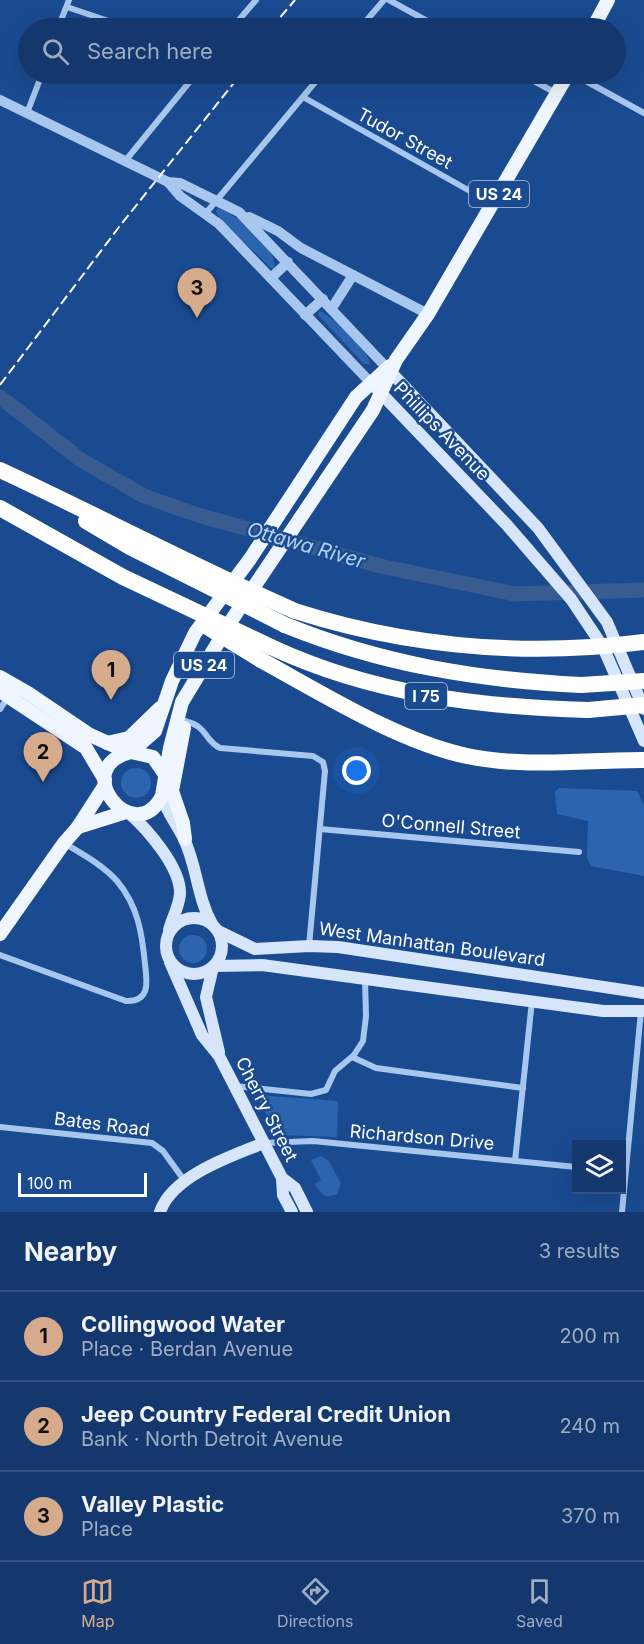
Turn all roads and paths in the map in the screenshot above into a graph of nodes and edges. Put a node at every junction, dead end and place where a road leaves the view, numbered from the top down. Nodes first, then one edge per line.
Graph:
1 (256, 0) edge
2 (384, 0) edge
3 (389, 0) edge
4 (608, 0) edge
5 (68, 4) edge
6 (62, 18) edge
7 (104, 18) edge
8 (241, 18) edge
9 (369, 18) edge
10 (422, 18) edge
11 (598, 18) edge
12 (38, 84) edge
13 (187, 84) edge
14 (314, 84) edge
15 (539, 84) edge
16 (562, 84) edge
17 (591, 84) edge
18 (556, 93) junction
19 (303, 97) junction
20 (0, 100) edge
21 (27, 113) junction
22 (644, 113) edge
23 (126, 160) junction
24 (168, 182) junction
25 (217, 200) junction
26 (493, 204) junction
27 (239, 212) junction
28 (206, 213) junction
29 (288, 262) junction
30 (353, 275) junction
31 (271, 278) junction
32 (323, 299) junction
33 (332, 308) junction
34 (428, 314) junction
35 (306, 315) junction
36 (391, 367) junction
37 (376, 388) junction
38 (0, 470) edge
39 (0, 508) edge
40 (644, 642) edge
41 (615, 650) junction
42 (266, 653) junction
43 (0, 677) edge
44 (644, 681) edge
45 (193, 686) junction
46 (8, 691) edge
47 (162, 706) junction
48 (644, 707) edge
49 (0, 709) edge
50 (185, 721) junction
51 (644, 741) edge
52 (107, 743) junction
53 (130, 752) junction
54 (644, 760) edge
55 (166, 776) junction
56 (105, 782) junction
57 (162, 796) junction
58 (127, 812) junction
59 (78, 827) junction
60 (320, 829) junction
61 (184, 839) junction
62 (64, 843) junction
63 (579, 852) dead end
64 (215, 928) junction
65 (0, 934) edge
66 (168, 935) junction
67 (309, 946) junction
68 (0, 955) edge
69 (171, 962) junction
70 (214, 967) junction
71 (365, 980) junction
72 (564, 980) junction
73 (644, 993) edge
74 (532, 1001) junction
75 (563, 1005) junction
76 (643, 1011) edge
77 (219, 1056) junction
78 (352, 1057) junction
79 (235, 1086) junction
80 (523, 1088) junction
81 (0, 1127) edge
82 (264, 1143) junction
83 (626, 1156) edge
84 (515, 1161) junction
85 (572, 1167) edge
86 (282, 1178) junction
87 (184, 1180) junction
88 (623, 1194) edge
89 (160, 1212) edge
90 (292, 1212) edge
91 (307, 1212) edge
92 (622, 1212) edge

1 - 8 street
2 - 9 street
3 - 10 street
4 - 11 main road
5 - 6 street
5 - 7 street
12 - 21 street
13 - 23 street
14 - 19 street
15 - 18 street
16 - 18 main road, US 24
17 - 22 street
18 - 26 main road, US 24
19 - 25 street
19 - 26 street, Tudor Street
20 - 21 street, Phillips Avenue
21 - 23 street, Phillips Avenue
23 - 24 street, Phillips Avenue
24 - 25 street, Phillips Avenue
24 - 28 street, Phillips Avenue
25 - 27 street, Phillips Avenue
25 - 28 street
26 - 34 main road, US 24
27 - 29 street, Phillips Avenue
27 - 30 street, Phillips Avenue
28 - 31 street, Phillips Avenue
29 - 31 street
29 - 32 street, Phillips Avenue
30 - 33 street
30 - 34 street, Phillips Avenue
31 - 35 street, Phillips Avenue
32 - 33 street, Phillips Avenue
32 - 35 street
33 - 36 street, Phillips Avenue
34 - 36 main road, US 24
35 - 37 street, Phillips Avenue
36 - 37 main road, US 24
36 - 41 main road, Phillips Avenue
37 - 41 main road, Phillips Avenue
37 - 45 main road, US 24
37 - 47 main road, US 24
38 - 41 highway, bridge
38 - 44 highway, I 75, bridge
39 - 42 highway, I 75, bridge
40 - 41 highway
41 - 48 main road
41 - 51 main road, Phillips Avenue
42 - 48 highway, I 75, bridge
42 - 54 highway
43 - 46 main road
45 - 50 main road
45 - 55 main road, US 24
46 - 49 street
46 - 52 main road
46 - 56 main road
47 - 52 main road
47 - 53 main road, US 24
50 - 60 street
50 - 61 main road
52 - 53 main road
53 - 55 main road
53 - 56 main road, US 24
55 - 57 main road, US 24
56 - 58 main road
56 - 59 main road, US 24
57 - 58 main road
57 - 61 main road
58 - 59 main road
58 - 66 main road
59 - 62 main road, US 24
60 - 63 street, O'Connell Street
60 - 67 street
61 - 64 main road
62 - 65 main road, US 24
62 - 68 street
64 - 66 main road
64 - 67 main road, West Manhattan Boulevard
64 - 70 main road
66 - 69 main road
67 - 72 main road, West Manhattan Boulevard
69 - 70 main road
69 - 77 main road, Cherry Street
70 - 71 main road
70 - 77 main road, Cherry Street
71 - 74 main road
71 - 78 street
72 - 73 main road, West Manhattan Boulevard
72 - 75 main road
74 - 75 main road
74 - 80 street
75 - 76 main road
76 - 83 street
77 - 79 main road, Cherry Street
78 - 79 street
78 - 80 street
79 - 82 main road, Cherry Street
80 - 84 street
81 - 87 street, Bates Road
82 - 84 street, Richardson Drive
82 - 86 main road, Cherry Street
82 - 87 main road
84 - 85 street, Richardson Drive
86 - 90 main road, Cherry Street
86 - 91 main road, Cherry Street
87 - 89 main road
88 - 92 street

